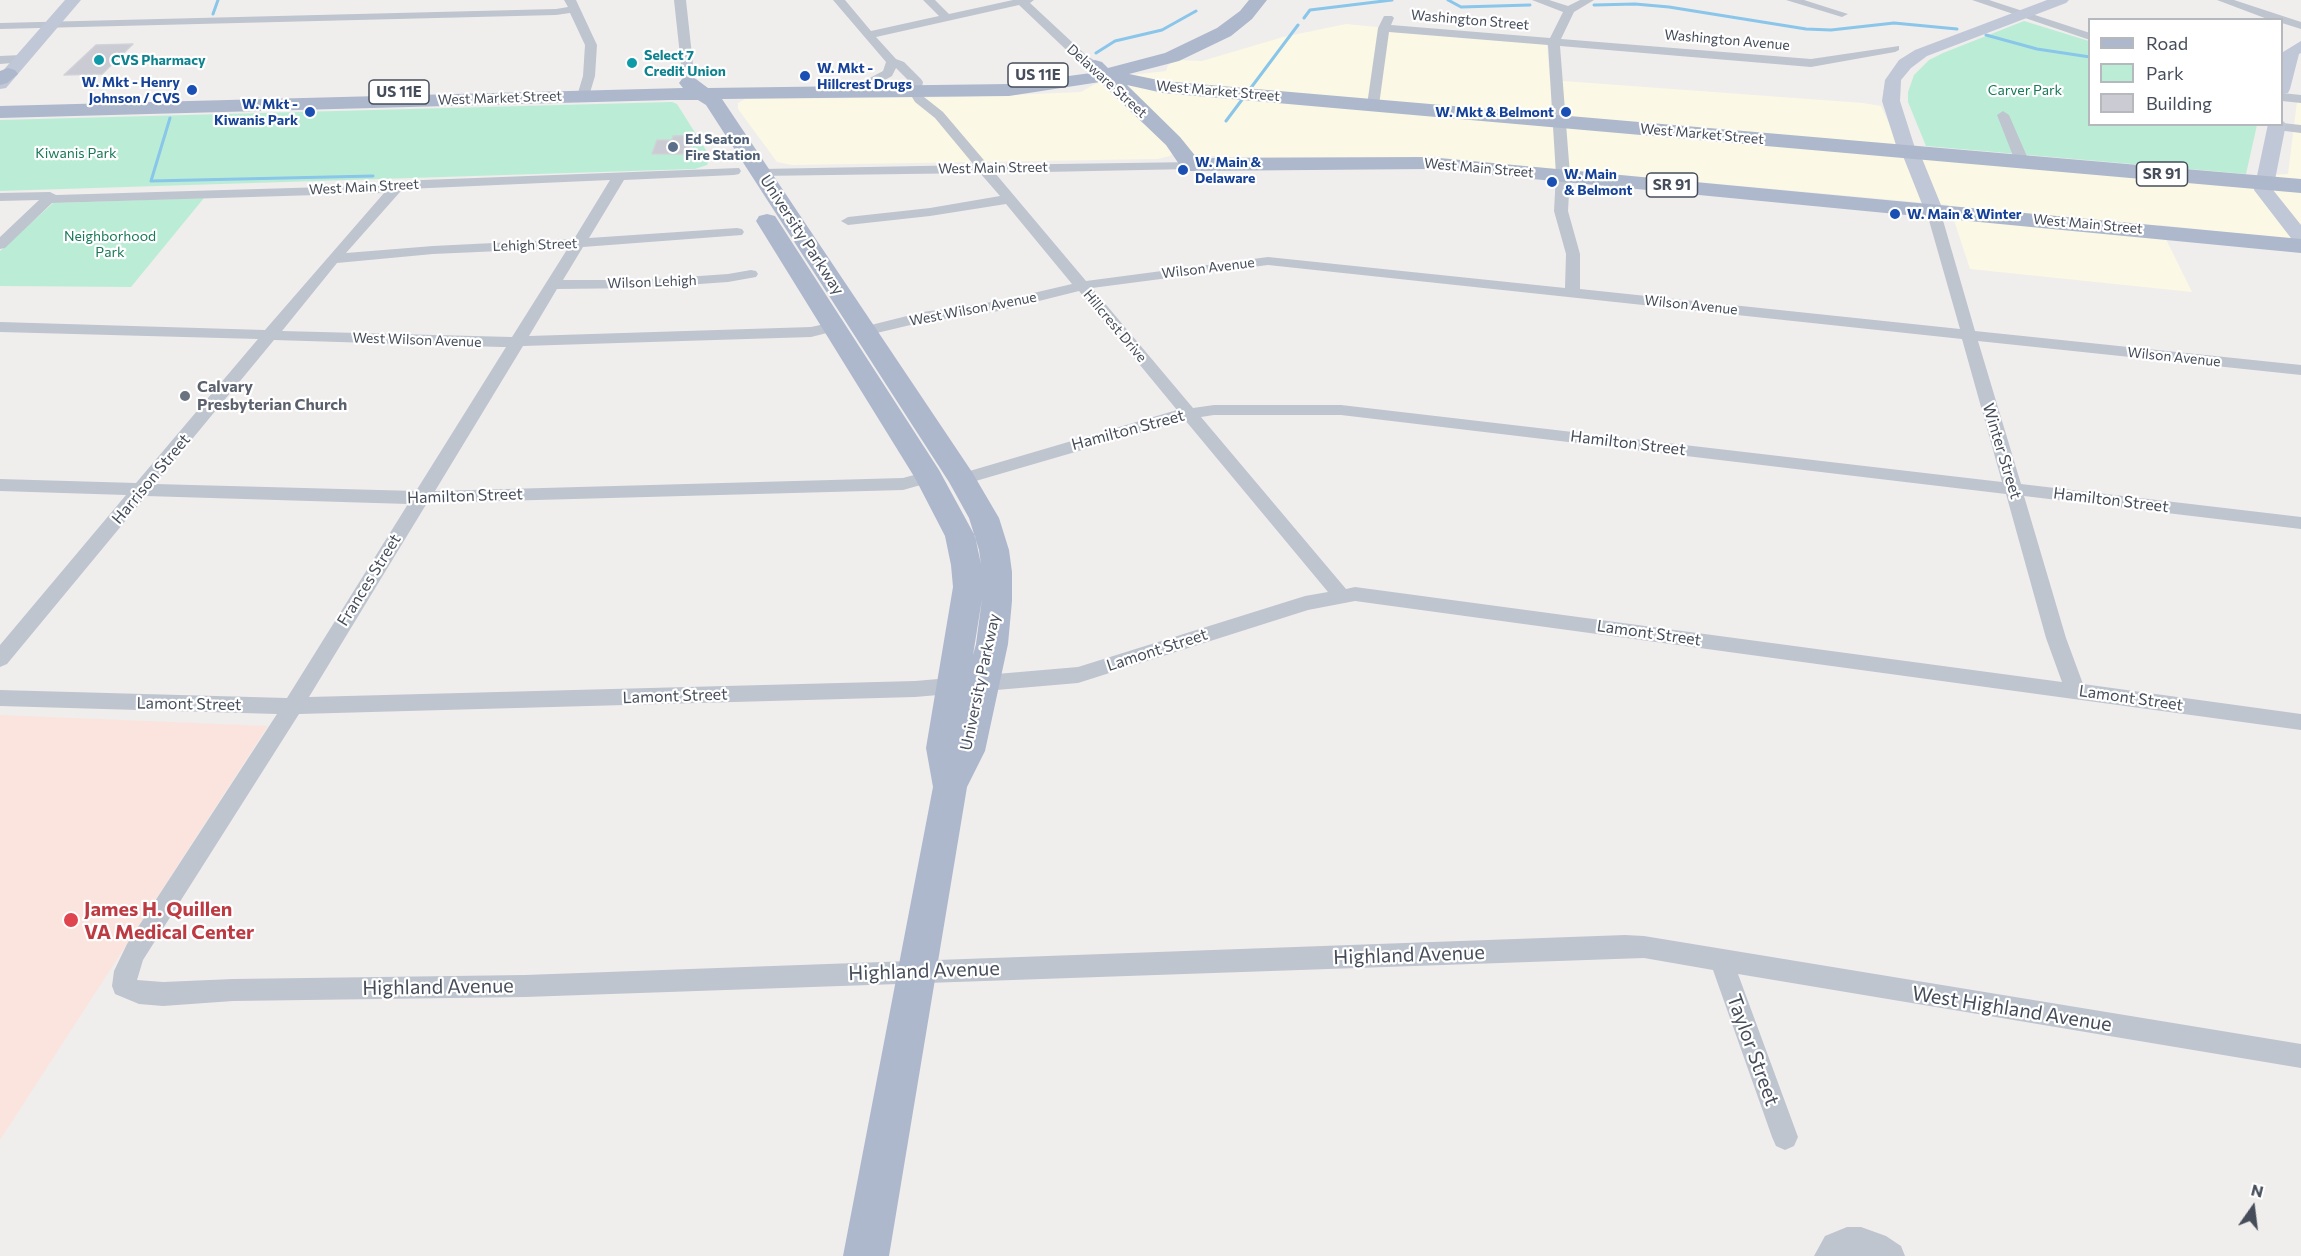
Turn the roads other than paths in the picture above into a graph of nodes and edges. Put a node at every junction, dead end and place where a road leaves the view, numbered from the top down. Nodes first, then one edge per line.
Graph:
1 (73, 0) edge
2 (680, 0) edge
3 (839, 0) edge
4 (928, 0) edge
5 (1023, 0) edge
6 (1258, 0) edge
7 (1538, 0) edge
8 (1588, 0) edge
9 (1792, 0) edge
10 (1978, 0) edge
11 (2061, 0) edge
12 (2223, 0) edge
13 (572, 5) edge
14 (1569, 10) junction
15 (1842, 14) dead end
16 (2020, 15) junction
17 (947, 18) junction
18 (2277, 18) edge
19 (1211, 19) dead end
20 (2283, 20) edge
21 (51, 25) junction
22 (0, 26) edge
23 (2301, 26) edge
24 (868, 35) junction
25 (2088, 36) edge
26 (1554, 42) junction
27 (2301, 46) edge
28 (1895, 48) dead end
29 (1160, 61) junction
30 (892, 62) junction
31 (6, 71) edge
32 (1100, 71) junction
33 (870, 83) junction
34 (1142, 84) junction
35 (2283, 85) edge
36 (916, 87) junction
37 (1177, 87) junction
38 (694, 90) junction
39 (1009, 90) junction
40 (585, 91) junction
41 (963, 92) junction
42 (1124, 95) junction
43 (2283, 97) edge
44 (2301, 99) edge
45 (0, 103) edge
46 (1373, 105) junction
47 (0, 112) edge
48 (1142, 113) junction
49 (939, 115) junction
50 (2003, 115) dead end
51 (702, 120) dead end
52 (1558, 121) junction
53 (2277, 126) edge
54 (2283, 126) edge
55 (2301, 129) edge
56 (1910, 152) junction
57 (727, 160) joint
58 (2022, 162) junction
59 (1191, 165) junction
60 (982, 167) junction
61 (762, 173) junction
62 (1563, 175) junction
63 (619, 177) junction
64 (2264, 182) junction
65 (2301, 186) edge
66 (395, 189) junction
67 (0, 197) edge
68 (48, 199) junction
69 (1009, 199) junction
70 (1933, 210) junction
71 (848, 221) dead end
72 (737, 232) dead end
73 (2301, 238) edge
74 (578, 243) junction
75 (0, 245) edge
76 (2301, 246) edge
77 (333, 259) junction
78 (751, 274) dead end
79 (552, 285) junction
80 (1082, 286) junction
81 (1572, 293) junction
82 (0, 327) edge
83 (834, 327) junction
84 (864, 331) junction
85 (1969, 334) junction
86 (273, 335) junction
87 (517, 342) junction
88 (2301, 370) edge
89 (1190, 414) junction
90 (929, 477) junction
91 (962, 479) junction
92 (0, 485) edge
93 (2013, 488) junction
94 (141, 489) junction
95 (420, 498) junction
96 (2301, 523) edge
97 (1341, 595) junction
98 (0, 659) edge
99 (967, 685) junction
100 (2075, 690) junction
101 (0, 698) edge
102 (292, 706) junction
103 (2301, 722) edge
104 (1723, 962) junction
105 (915, 972) junction
106 (124, 986) joint
107 (2301, 1056) edge
108 (1785, 1137) dead end
109 (866, 1256) edge
110 (1828, 1256) edge
111 (1891, 1256) edge

1 - 21 main road
2 - 38 street
3 - 24 street, Hillcrest Drive
4 - 17 street
5 - 17 street
5 - 32 street, Delaware Street
6 - 29 main road, US 11E
7 - 14 street
8 - 14 street
9 - 15 street
10 - 16 street
11 - 16 main road
12 - 18 street
13 - 21 street
13 - 40 street
14 - 26 street
16 - 25 street
16 - 56 main road
17 - 24 street
19 - 32 main road, US 11E
20 - 23 street
21 - 22 street
21 - 31 main road
24 - 30 street, Hillcrest Drive
26 - 28 street, Washington Avenue
26 - 46 street, Washington Street
26 - 52 street
27 - 35 main road
29 - 32 main road, US 11E
29 - 37 main road
30 - 33 street
30 - 36 street, Hillcrest Drive
32 - 34 main road, West Market Street / SR 91
32 - 36 main road, US 11E
32 - 39 main road, US 11E
32 - 42 main road, Delaware Street
33 - 36 main road, West Market Street / US 11E
33 - 38 main road, West Market Street / US 11E
34 - 37 main road, West Market Street / SR 91
34 - 42 main road
36 - 38 main road, West Market Street / US 11E
36 - 41 main road, West Market Street / US 11E
36 - 49 street, Hillcrest Drive
37 - 46 main road, West Market Street / SR 91
38 - 40 main road, West Market Street / US 11E
38 - 51 main road
38 - 61 main road, University Parkway
39 - 41 main road, US 11E
39 - 48 main road
40 - 45 main road, West Market Street / US 11E
40 - 47 main road, West Market Street / US 11E
41 - 49 main road
42 - 48 main road, Delaware Street
43 - 44 street
46 - 52 main road, West Market Street / SR 91
48 - 59 main road, Delaware Street
49 - 60 street, Hillcrest Drive
50 - 58 street
52 - 56 main road, West Market Street / SR 91
52 - 62 street
53 - 64 main road
54 - 55 street
56 - 58 main road, West Market Street / SR 91
56 - 70 main road
57 - 63 street, West Main Street
57 - 83 main road, University Parkway
58 - 64 main road, West Market Street / SR 91
59 - 60 street, West Main Street
59 - 62 main road, West Main Street / SR 91
60 - 61 street, West Main Street
60 - 69 street, Hillcrest Drive
61 - 84 main road, University Parkway
62 - 70 main road, West Main Street / SR 91
62 - 81 street
63 - 66 street, West Main Street
63 - 74 street, Frances Street
64 - 65 main road, West Market Street / SR 91
64 - 73 main road
66 - 68 street, West Main Street
66 - 77 street, Harrison Street
67 - 68 street, West Main Street
68 - 75 street
69 - 71 street
69 - 80 street, Hillcrest Drive
70 - 76 main road, West Main Street / SR 91
70 - 85 street, Winter Street
72 - 74 street, Lehigh Street
74 - 77 street, Lehigh Street
74 - 79 street, Frances Street
77 - 86 street, Harrison Street
78 - 79 street, Wilson Lehigh
79 - 87 street, Frances Street
80 - 81 street, Wilson Avenue
80 - 84 street, West Wilson Avenue
80 - 89 street, Hillcrest Drive
81 - 85 street, Wilson Avenue
82 - 86 street, West Wilson Avenue
83 - 87 street, West Wilson Avenue
83 - 90 main road, University Parkway
84 - 91 main road, University Parkway
85 - 88 street, Wilson Avenue
85 - 93 street, Winter Street
86 - 87 street, West Wilson Avenue
86 - 94 street, Harrison Street
87 - 95 street, Frances Street
89 - 91 street, Hamilton Street
89 - 93 street, Hamilton Street
89 - 97 street, Hillcrest Drive
90 - 95 street, Hamilton Street
90 - 99 main road, University Parkway
91 - 99 main road, University Parkway
92 - 94 street, Hamilton Street
93 - 96 street, Hamilton Street
93 - 100 street, Winter Street
94 - 95 street, Hamilton Street
94 - 98 street, Harrison Street
95 - 102 street, Frances Street
97 - 99 street, Lamont Street
97 - 100 street, Lamont Street
99 - 102 street, Lamont Street
99 - 105 main road, University Parkway
100 - 103 street, Lamont Street
101 - 102 street, Lamont Street
102 - 106 street, Frances Street
104 - 105 street, Highland Avenue
104 - 107 street, West Highland Avenue
104 - 108 street, Taylor Street
105 - 106 street, Highland Avenue
105 - 109 main road, University Parkway
110 - 111 street

